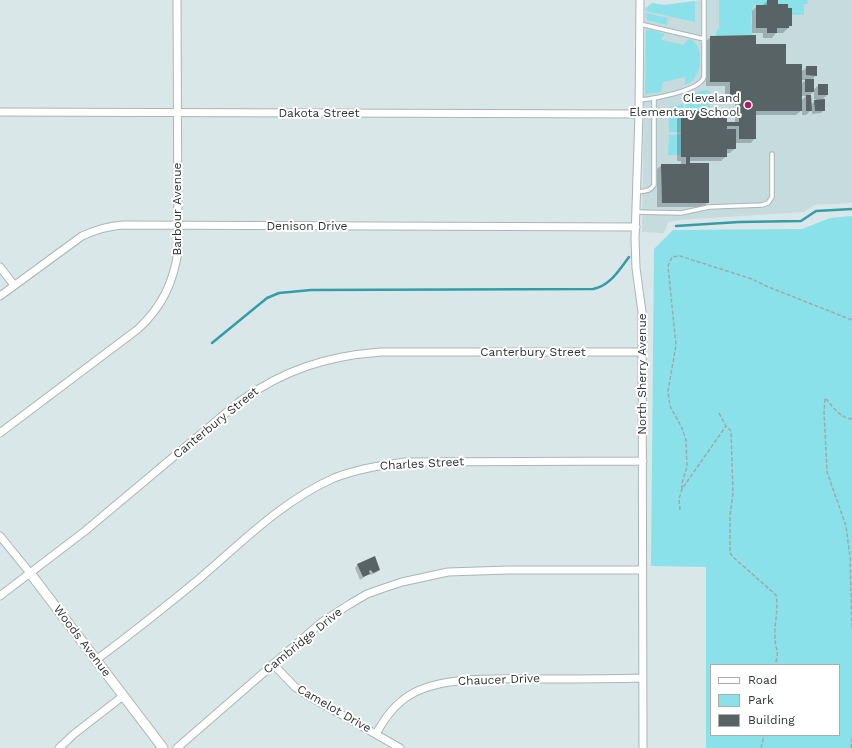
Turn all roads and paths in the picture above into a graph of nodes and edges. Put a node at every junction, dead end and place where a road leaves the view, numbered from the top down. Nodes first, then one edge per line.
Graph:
1 (177, 0) edge
2 (640, 0) edge
3 (704, 0) edge
4 (640, 24) junction
5 (704, 39) junction
6 (654, 98) junction
7 (639, 100) junction
8 (0, 112) edge
9 (177, 113) junction
10 (639, 114) junction
11 (772, 154) dead end
12 (636, 192) junction
13 (636, 212) junction
14 (177, 225) junction
15 (636, 228) junction
16 (0, 267) edge
17 (14, 285) junction
18 (0, 296) edge
19 (852, 320) edge
20 (642, 352) junction
21 (719, 413) dead end
22 (852, 419) edge
23 (726, 426) junction
24 (0, 434) edge
25 (643, 461) junction
26 (682, 489) junction
27 (680, 510) dead end
28 (0, 536) edge
29 (642, 570) junction
30 (30, 573) junction
31 (0, 596) edge
32 (852, 629) edge
33 (96, 660) junction
34 (273, 664) junction
35 (775, 664) edge
36 (642, 678) junction
37 (123, 696) junction
38 (376, 734) junction
39 (764, 736) edge
40 (852, 737) edge
41 (59, 748) edge
42 (163, 748) edge
43 (177, 748) edge
44 (400, 748) edge
45 (643, 748) edge
46 (761, 748) edge
47 (851, 748) edge

1 - 9 street, Barbour Avenue
2 - 4 street, North Sherry Avenue
3 - 5 lane
4 - 5 lane
4 - 7 street, North Sherry Avenue
5 - 6 lane
6 - 7 lane
6 - 12 lane
7 - 10 street, North Sherry Avenue
8 - 9 street, Dakota Street
9 - 10 street, Dakota Street
9 - 14 street, Barbour Avenue
10 - 12 street, North Sherry Avenue
11 - 13 lane
12 - 13 street, North Sherry Avenue
13 - 15 street, North Sherry Avenue
14 - 15 street, Denison Drive
14 - 17 street, Denison Drive
14 - 24 street, Barbour Avenue
15 - 20 street, North Sherry Avenue
16 - 17 street
17 - 18 street, Denison Drive
19 - 26 path
20 - 25 street, North Sherry Avenue
20 - 30 street, Canterbury Street
21 - 23 path
22 - 32 path
23 - 26 path
23 - 35 path
25 - 29 street, North Sherry Avenue
25 - 33 street, Charles Street
26 - 27 path
28 - 30 street, Woods Avenue
29 - 34 street, Cambridge Drive
29 - 36 street, North Sherry Avenue
30 - 31 street, Canterbury Street
30 - 33 street, Woods Avenue
33 - 37 street, Woods Avenue
34 - 38 street, Camelot Drive
34 - 43 street, Cambridge Drive
36 - 38 street, Chaucer Drive
36 - 45 street, North Sherry Avenue
37 - 41 street
37 - 42 street, Woods Avenue
38 - 44 street, Camelot Drive
39 - 46 path
40 - 47 path

